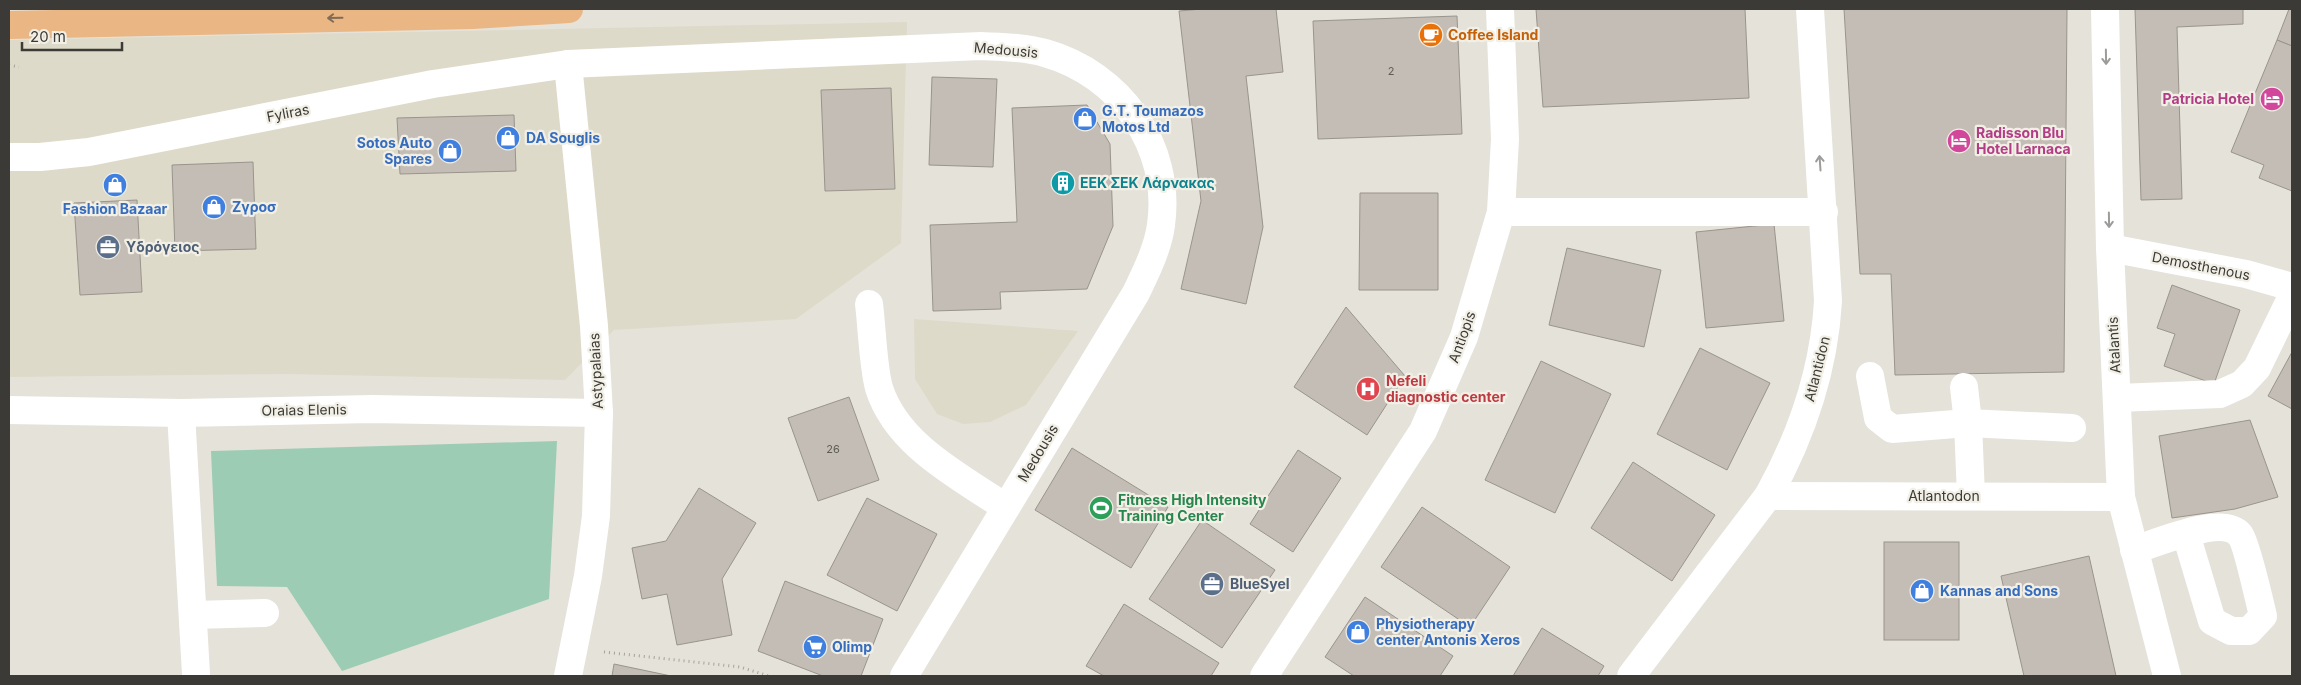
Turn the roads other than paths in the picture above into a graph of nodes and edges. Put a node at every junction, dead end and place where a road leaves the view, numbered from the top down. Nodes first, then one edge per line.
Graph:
1 (569, 9) edge
2 (1500, 9) edge
3 (1810, 9) edge
4 (2105, 9) edge
5 (9, 26) edge
6 (568, 64) junction
7 (9, 157) edge
8 (1501, 212) junction
9 (1824, 212) junction
10 (2110, 248) junction
11 (2292, 287) edge
12 (2292, 296) edge
13 (869, 304) dead end
14 (1870, 376) dead end
15 (1964, 387) dead end
16 (2117, 398) junction
17 (9, 410) edge
18 (181, 413) junction
19 (599, 413) junction
20 (1968, 423) junction
21 (2072, 428) dead end
22 (1768, 496) junction
23 (1971, 496) junction
24 (2121, 497) junction
25 (1005, 507) junction
26 (2186, 534) dead end
27 (2134, 550) junction
28 (265, 614) dead end
29 (193, 615) junction
30 (196, 674) dead end
31 (568, 676) edge
32 (904, 676) edge
33 (1264, 676) edge
34 (1632, 676) edge
35 (2167, 676) edge

1 -> 5 main road
2 - 8 street, Antiopis
9 -> 3 street, Atlantidon
4 -> 10 street, Atalantis
6 - 7 street, Fyliras
6 - 19 street, Astypalaias
6 - 25 street, Medousis
8 - 9 street
8 - 33 street, Antiopis
9 - 22 street, Atlantidon
10 - 11 street, Demosthenous
10 - 16 street, Atalantis
12 - 16 street
13 - 25 street
14 - 20 street
15 - 20 street
16 - 24 street, Atalantis
17 - 18 street, Oraias Elenis
18 - 19 street, Oraias Elenis
18 - 29 street
19 - 31 street, Astypalaias
20 - 21 street
20 - 23 street
22 - 23 street, Atlantodon
22 - 34 street, Atlantidon
23 - 24 street, Atlantodon
24 - 27 street, Atalantis
25 - 32 street, Medousis
26 - 27 street
27 - 35 street, Atalantis
28 - 29 street
29 - 30 street

